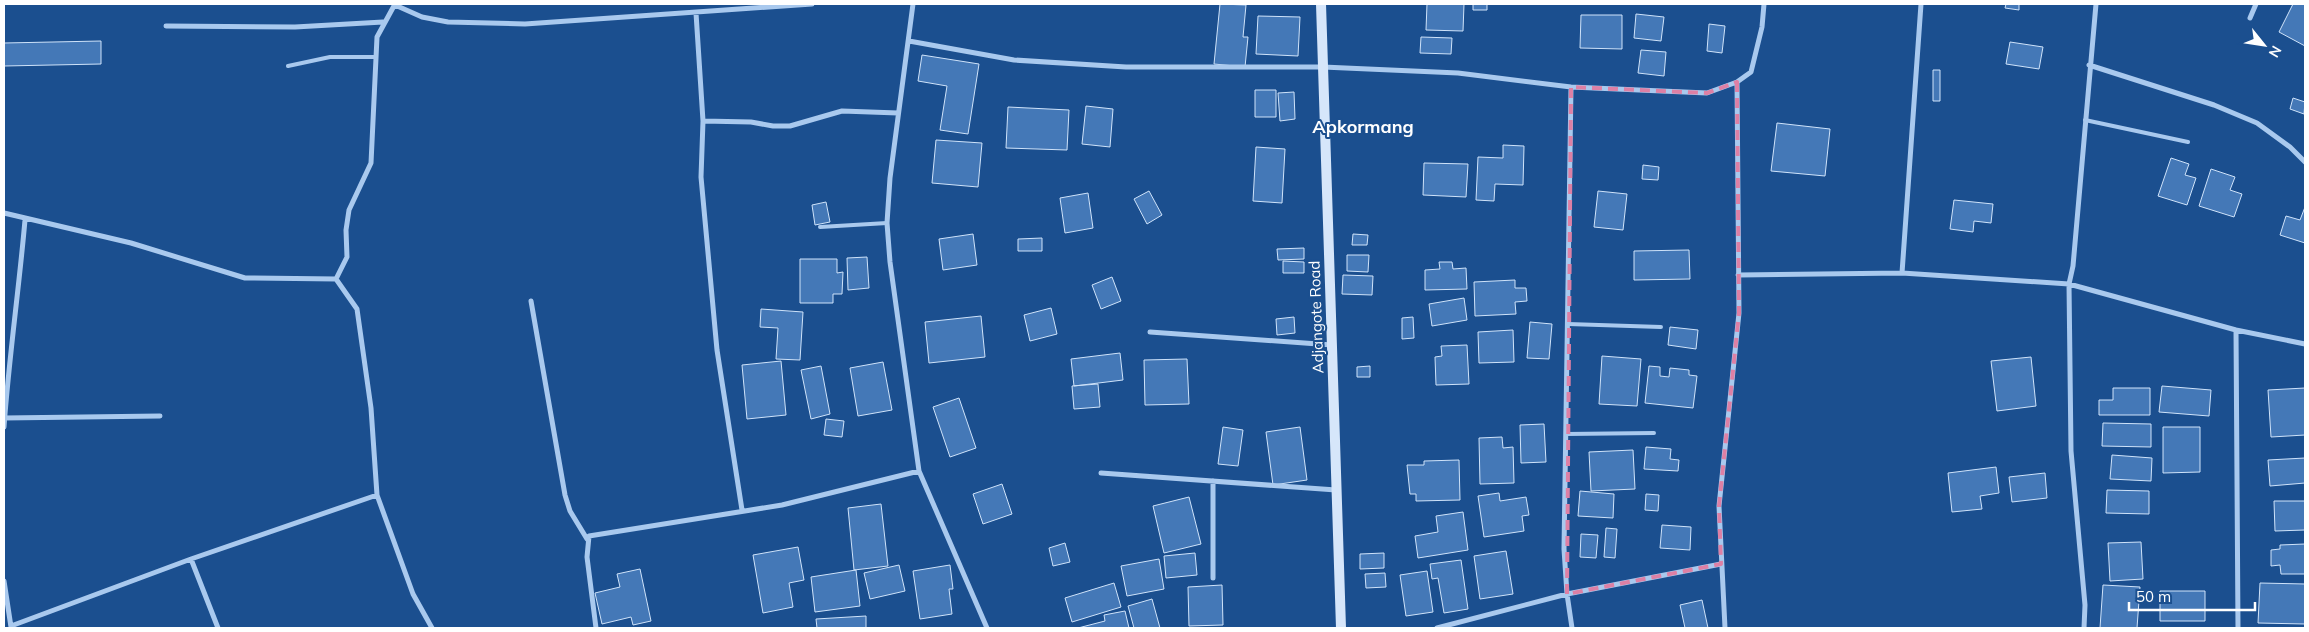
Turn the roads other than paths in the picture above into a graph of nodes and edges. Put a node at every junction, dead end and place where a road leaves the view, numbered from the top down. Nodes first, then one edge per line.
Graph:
1 (395, 4) edge
2 (812, 4) edge
3 (913, 4) edge
4 (1321, 4) edge
5 (1764, 4) edge
6 (1921, 4) edge
7 (2096, 4) edge
8 (2256, 4) edge
9 (696, 13) junction
10 (2250, 18) dead end
11 (383, 22) junction
12 (166, 26) dead end
13 (910, 41) junction
14 (375, 57) junction
15 (2089, 65) junction
16 (288, 66) dead end
17 (1322, 67) junction
18 (1737, 82) junction
19 (1571, 87) junction
20 (898, 113) junction
21 (2085, 120) junction
22 (703, 121) junction
23 (2188, 142) dead end
24 (2305, 162) edge
25 (4, 213) edge
26 (26, 220) junction
27 (887, 223) junction
28 (820, 227) dead end
29 (1902, 273) junction
30 (1738, 275) junction
31 (336, 279) junction
32 (2069, 284) junction
33 (531, 300) dead end
34 (1568, 324) junction
35 (1661, 327) dead end
36 (2236, 330) junction
37 (1150, 332) dead end
38 (2305, 344) edge
39 (1332, 345) junction
40 (160, 416) dead end
41 (4, 418) edge
42 (4, 427) edge
43 (1654, 433) dead end
44 (1566, 434) junction
45 (919, 471) junction
46 (1102, 473) dead end
47 (1213, 481) junction
48 (1337, 490) junction
49 (377, 495) junction
50 (742, 510) junction
51 (587, 539) junction
52 (191, 559) junction
53 (1721, 564) junction
54 (1213, 578) dead end
55 (4, 581) edge
56 (1567, 594) junction
57 (11, 627) edge
58 (218, 628) edge
59 (432, 628) edge
60 (596, 628) edge
61 (987, 628) edge
62 (1341, 628) edge
63 (1437, 628) edge
64 (1572, 628) edge
65 (1725, 628) edge
66 (2084, 628) edge
67 (2238, 628) edge

1 - 9 street
1 - 11 street
2 - 9 street
3 - 13 street
4 - 17 street, Adjangote Road
5 - 18 street
6 - 29 street
7 - 15 street
8 - 10 street
9 - 22 street
11 - 12 street
11 - 14 street
13 - 17 street
13 - 20 street
14 - 16 lane
14 - 31 street
15 - 21 street
15 - 24 street
17 - 19 street
17 - 39 street, Adjangote Road
18 - 19 street
18 - 30 street
19 - 34 street
20 - 22 street
20 - 27 street
21 - 23 lane
21 - 32 street
22 - 50 street
25 - 26 street
26 - 31 street
26 - 41 street
27 - 28 lane
27 - 45 street
29 - 30 street
29 - 32 street
30 - 53 street
31 - 49 street
32 - 36 street
32 - 66 street
33 - 51 street
34 - 35 lane
34 - 44 street
36 - 38 street
36 - 67 street
37 - 39 street
39 - 48 street, Adjangote Road
40 - 41 street
41 - 42 street
43 - 44 lane
44 - 56 street
45 - 50 street
45 - 61 street
46 - 47 street
47 - 48 street
47 - 54 street
48 - 62 street, Adjangote Road
49 - 52 street
49 - 59 street
50 - 51 street
51 - 60 street
52 - 57 street
52 - 58 street
53 - 56 street
53 - 65 street
55 - 57 street
56 - 63 street
56 - 64 street

